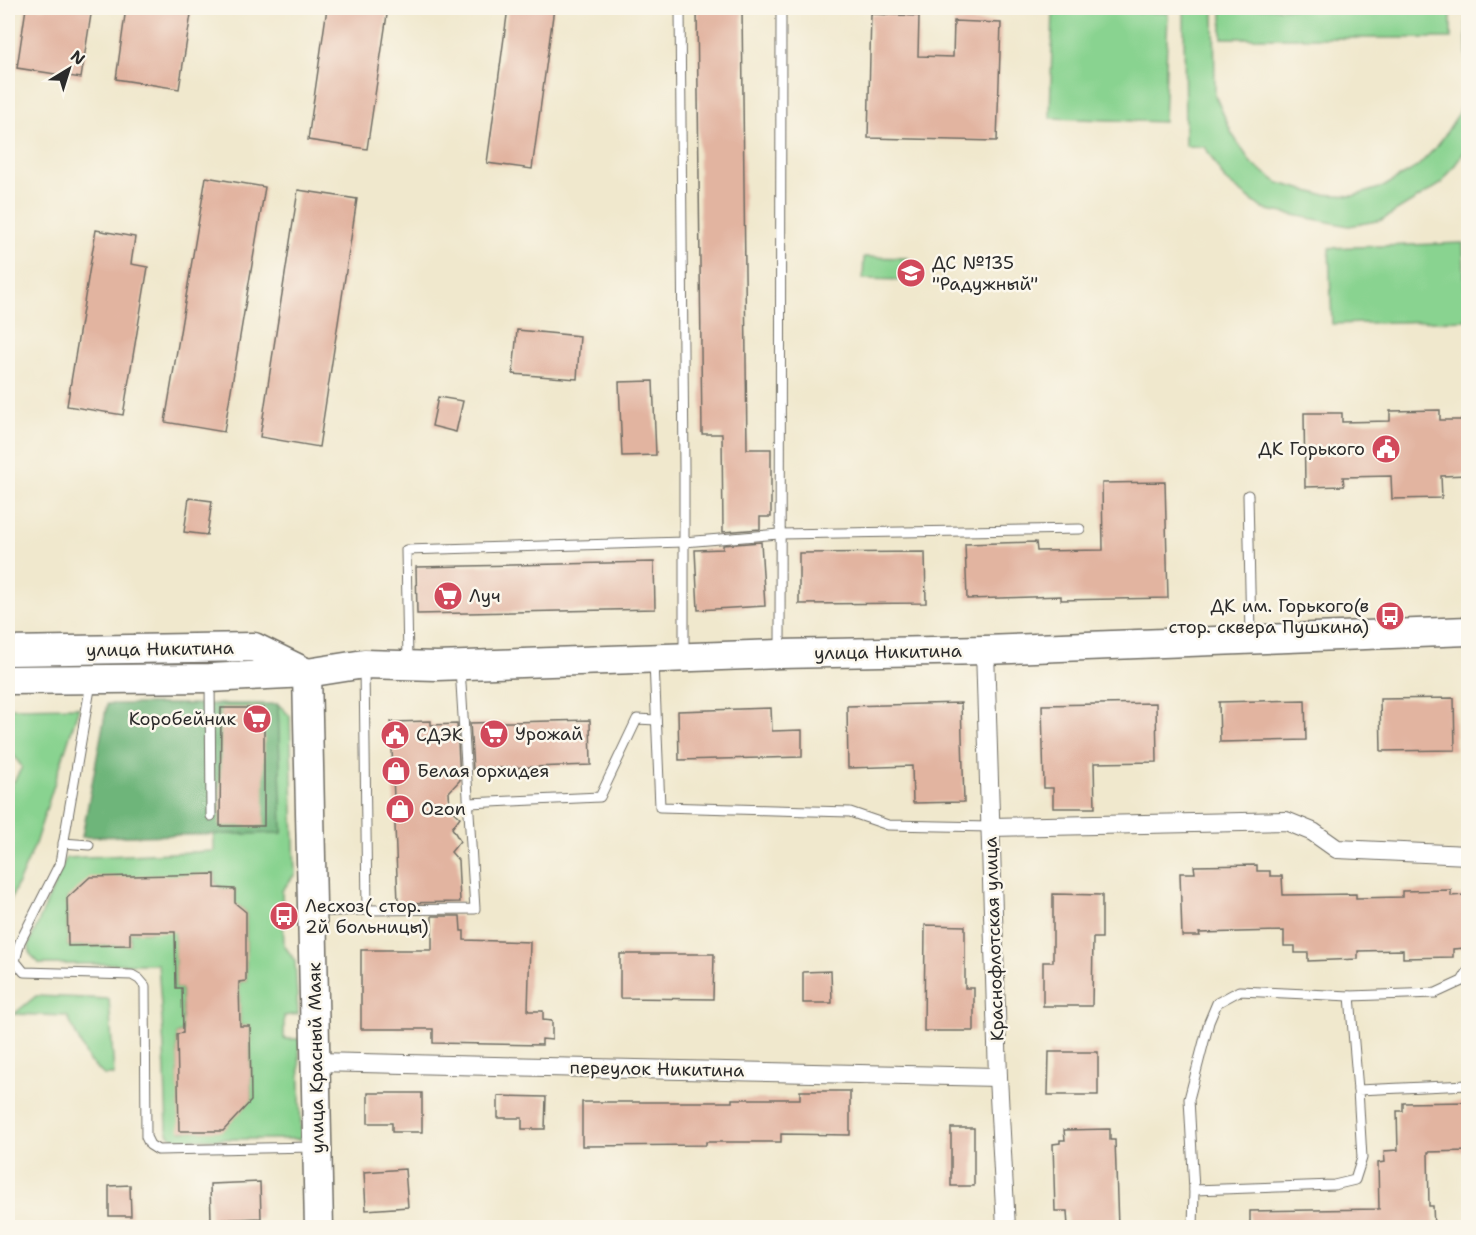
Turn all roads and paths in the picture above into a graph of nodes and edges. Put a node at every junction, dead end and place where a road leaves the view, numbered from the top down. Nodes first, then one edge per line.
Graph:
1 (680, 8) edge
2 (781, 8) edge
3 (1248, 495) dead end
4 (1080, 529) dead end
5 (779, 534) junction
6 (684, 542) junction
7 (1468, 631) edge
8 (1251, 640) junction
9 (985, 650) junction
10 (8, 651) edge
11 (780, 654) junction
12 (684, 658) junction
13 (654, 659) junction
14 (364, 664) junction
15 (408, 664) junction
16 (460, 665) junction
17 (307, 673) junction
18 (210, 678) junction
19 (8, 680) edge
20 (91, 680) junction
21 (656, 720) junction
22 (469, 802) junction
23 (211, 816) dead end
24 (991, 827) junction
25 (63, 843) junction
26 (89, 845) dead end
27 (1468, 855) edge
28 (367, 910) junction
29 (313, 912) junction
30 (1468, 971) edge
31 (1350, 996) junction
32 (316, 1062) junction
33 (998, 1077) junction
34 (1468, 1085) edge
35 (1358, 1090) junction
36 (317, 1147) junction
37 (1194, 1190) junction
38 (319, 1227) edge
39 (1006, 1227) edge
40 (1193, 1227) edge

1 - 6 lane
2 - 5 lane
3 - 8 lane
4 - 5 lane
5 - 6 lane
5 - 11 lane
6 - 12 lane
6 - 15 lane
7 - 8 main road, улица Никитина
8 - 9 main road, улица Никитина
9 - 11 main road, улица Никитина
9 - 24 street, Краснофлотская улица
10 - 17 main road, улица Никитина
11 - 12 main road, улица Никитина
12 - 13 main road, улица Никитина
13 - 16 main road, улица Никитина
13 - 21 lane
14 - 15 main road, улица Никитина
14 - 17 main road, улица Никитина
14 - 28 lane
15 - 16 main road, улица Никитина
16 - 22 lane
17 - 18 main road, улица Никитина
17 - 29 main road, улица Красный Маяк
18 - 20 main road, улица Никитина
18 - 23 lane
19 - 20 main road, улица Никитина
20 - 25 lane
21 - 22 lane
21 - 24 lane
22 - 28 lane
24 - 27 street
24 - 33 street, Краснофлотская улица
25 - 26 lane
25 - 36 lane
28 - 29 lane
29 - 32 main road, улица Красный Маяк
30 - 31 lane
31 - 35 lane
31 - 37 lane
32 - 33 street, переулок Никитина
32 - 36 main road, улица Красный Маяк
33 - 39 street, Краснофлотская улица
34 - 35 lane
35 - 37 lane
36 - 38 main road, улица Красный Маяк
37 - 40 lane

